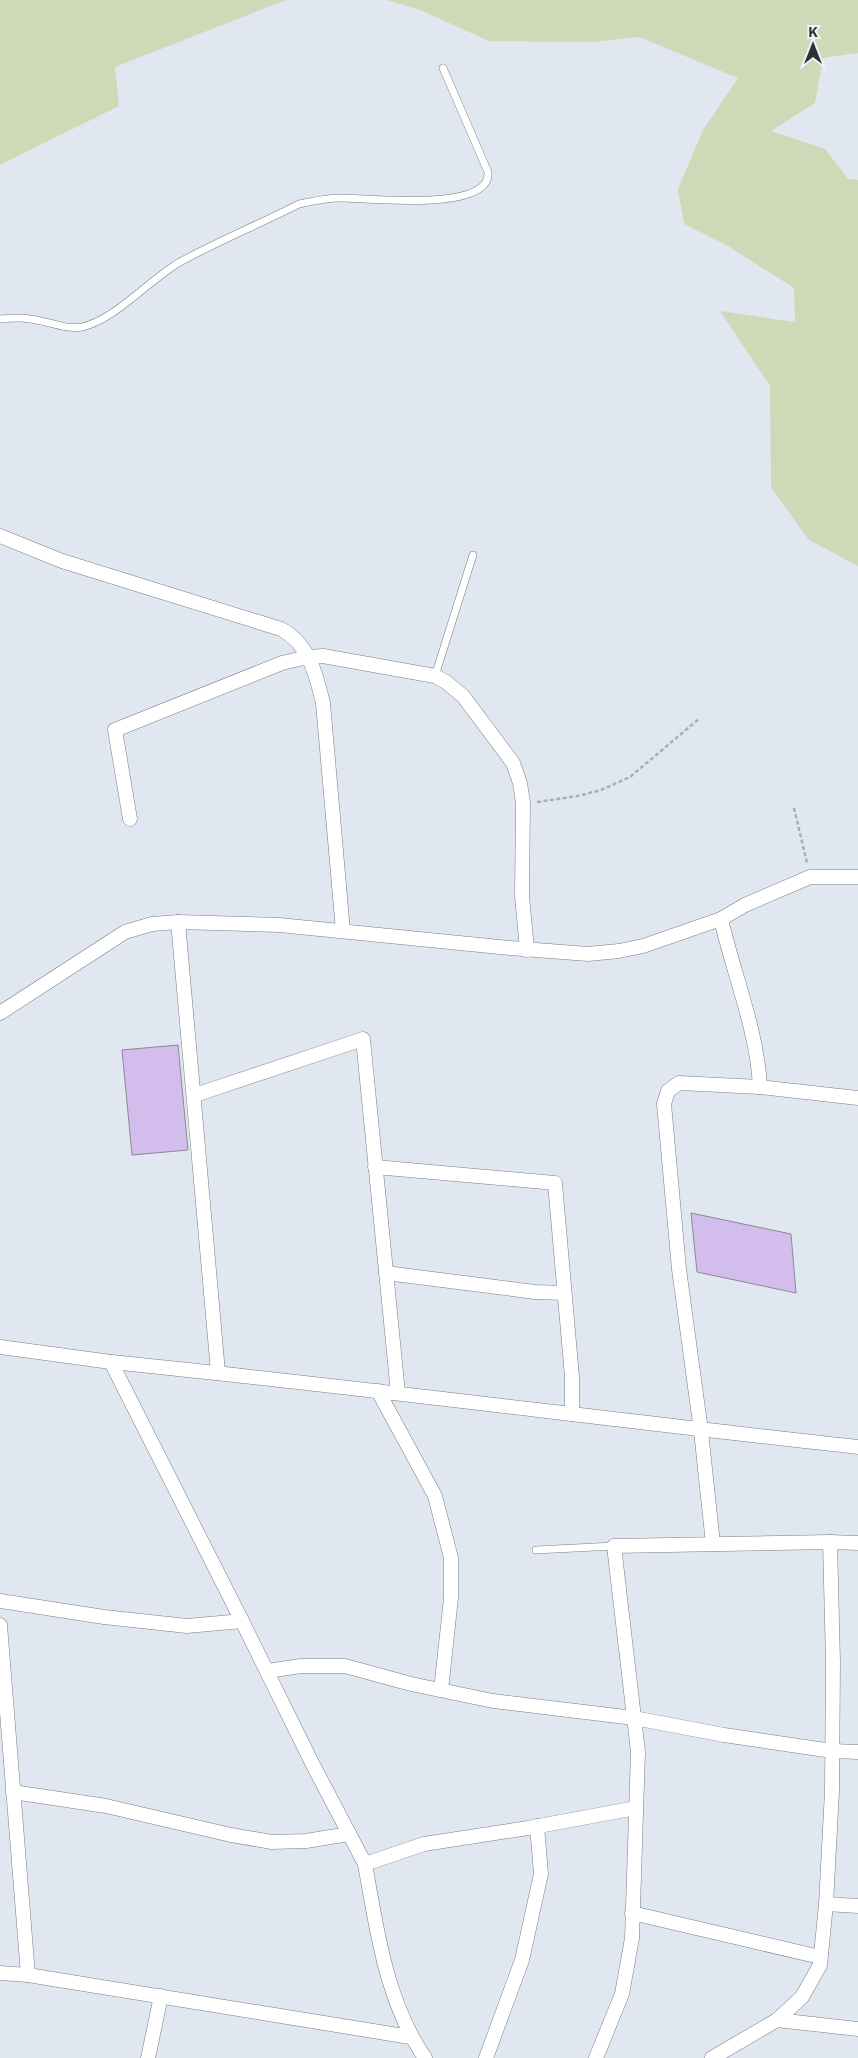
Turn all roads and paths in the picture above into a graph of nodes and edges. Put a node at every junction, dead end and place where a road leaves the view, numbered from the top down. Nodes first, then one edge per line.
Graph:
1 (443, 68) dead end
2 (0, 319) edge
3 (0, 536) edge
4 (472, 555) dead end
5 (308, 657) junction
6 (435, 676) junction
7 (700, 718) dead end
8 (524, 802) junction
9 (794, 808) dead end
10 (130, 819) dead end
11 (810, 877) junction
12 (858, 877) edge
13 (721, 919) junction
14 (178, 922) junction
15 (343, 931) junction
16 (527, 950) junction
17 (0, 1013) edge
18 (760, 1087) junction
19 (195, 1095) junction
20 (858, 1098) edge
21 (375, 1167) junction
22 (386, 1273) junction
23 (564, 1293) junction
24 (0, 1347) edge
25 (111, 1362) junction
26 (218, 1372) junction
27 (378, 1391) junction
28 (398, 1393) junction
29 (572, 1414) junction
30 (701, 1431) junction
31 (858, 1447) edge
32 (830, 1542) junction
33 (858, 1543) edge
34 (713, 1544) junction
35 (614, 1546) junction
36 (536, 1550) dead end
37 (0, 1601) edge
38 (242, 1620) junction
39 (0, 1625) edge
40 (267, 1671) junction
41 (442, 1690) junction
42 (4, 1718) edge
43 (634, 1718) junction
44 (832, 1751) junction
45 (858, 1752) edge
46 (13, 1792) junction
47 (636, 1808) junction
48 (537, 1826) junction
49 (349, 1834) junction
50 (365, 1864) junction
51 (826, 1904) junction
52 (858, 1906) edge
53 (632, 1913) junction
54 (820, 1957) junction
55 (0, 1973) edge
56 (28, 1975) junction
57 (161, 1996) junction
58 (777, 2020) junction
59 (858, 2030) edge
60 (410, 2037) junction
61 (148, 2058) edge
62 (425, 2058) edge
63 (486, 2058) edge
64 (596, 2058) edge
65 (712, 2058) edge

1 - 2 lane
3 - 5 street
4 - 6 lane
5 - 6 street
5 - 10 street
5 - 15 street
6 - 8 street
7 - 8 path
8 - 16 street
9 - 11 path
11 - 12 street
11 - 13 street
13 - 16 street
13 - 18 street
14 - 15 street
14 - 17 street
14 - 19 street
15 - 16 street
18 - 20 street
18 - 30 street
19 - 21 street
19 - 26 street
21 - 22 street
21 - 23 street
22 - 23 street
22 - 28 street
23 - 29 street
24 - 25 street
25 - 26 street
25 - 38 street
26 - 27 street
27 - 28 street
27 - 41 street
28 - 29 street
29 - 30 street
30 - 31 street
30 - 34 street
32 - 33 street
32 - 34 street
32 - 44 street
34 - 35 street
35 - 36 lane
35 - 43 street
37 - 38 street
38 - 40 street
39 - 42 street
40 - 41 street
40 - 49 street
41 - 43 street
42 - 46 street
43 - 44 street
43 - 47 street
44 - 45 street
44 - 51 street
46 - 49 street
46 - 56 street
47 - 48 street
47 - 53 street
48 - 50 street
48 - 63 street
49 - 50 street
50 - 60 street
51 - 52 street
51 - 54 street
53 - 54 street
53 - 64 street
54 - 58 street
55 - 56 street
56 - 57 street
57 - 60 street
57 - 61 street
58 - 59 street
58 - 65 street
60 - 62 street

